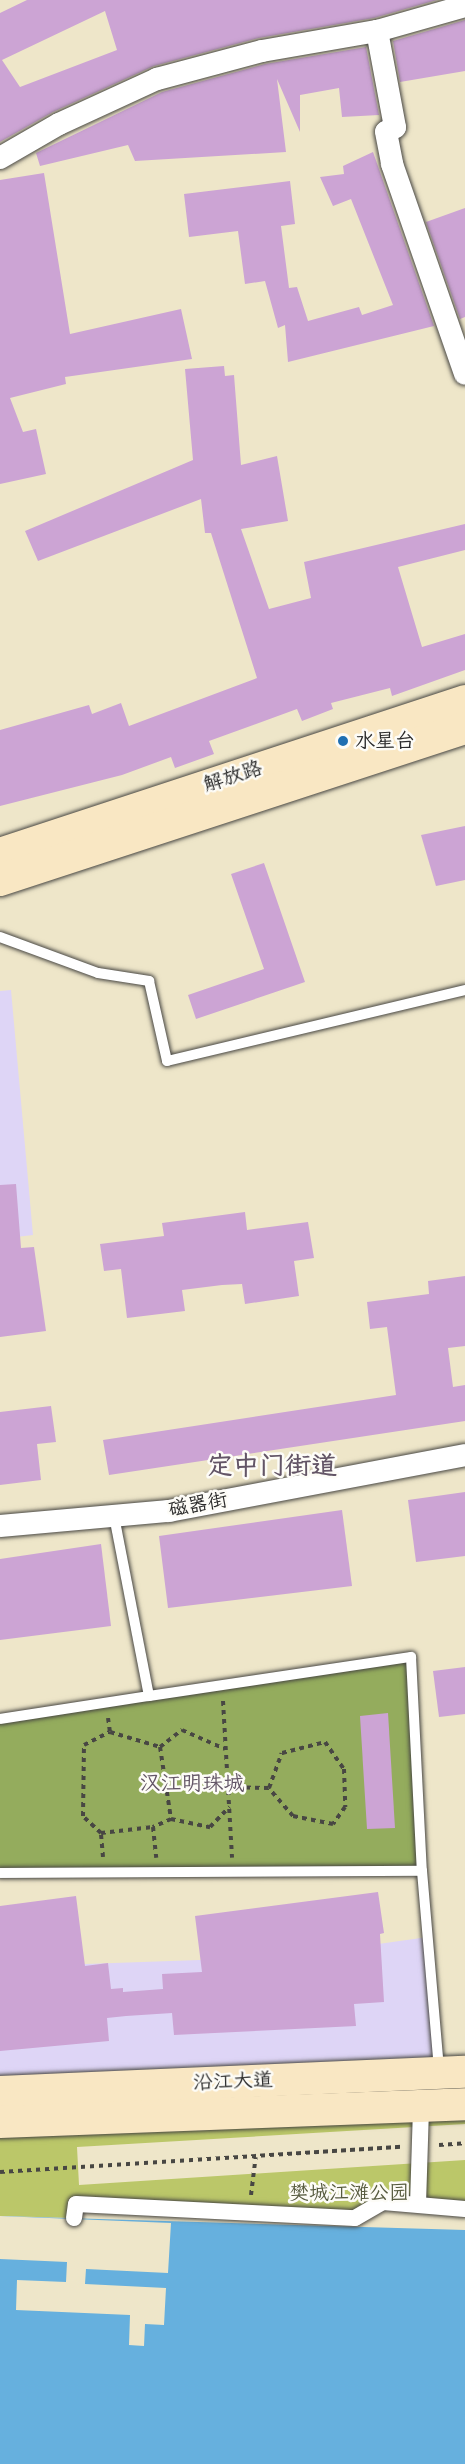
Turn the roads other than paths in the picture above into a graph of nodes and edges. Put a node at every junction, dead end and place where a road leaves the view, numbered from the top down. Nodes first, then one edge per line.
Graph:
1 (460, 4) edge
2 (378, 31) junction
3 (0, 158) edge
4 (465, 374) edge
5 (465, 701) edge
6 (465, 728) edge
7 (0, 854) edge
8 (0, 880) edge
9 (0, 937) edge
10 (465, 990) edge
11 (465, 1455) edge
12 (114, 1515) junction
13 (0, 1526) edge
14 (149, 1696) junction
15 (0, 1719) edge
16 (422, 1871) junction
17 (0, 1873) edge
18 (452, 2073) edge
19 (0, 2092) edge
20 (465, 2104) edge
21 (421, 2107) junction
22 (0, 2122) edge
23 (418, 2204) junction
24 (465, 2209) edge
25 (74, 2218) dead end

1 - 2 street
2 - 3 street
2 - 4 street
5 - 7 main road, 解放路
6 - 8 main road, 解放路
9 - 10 lane
11 - 12 street, 磁器街
12 - 13 street, 磁器街
12 - 14 lane
14 - 15 lane
14 - 16 lane
16 - 17 lane
16 - 18 lane
18 - 19 main road, 沿江大道
20 - 21 main road, 沿江大道
21 - 22 main road, 沿江大道
21 - 23 street
23 - 24 street
23 - 25 street

